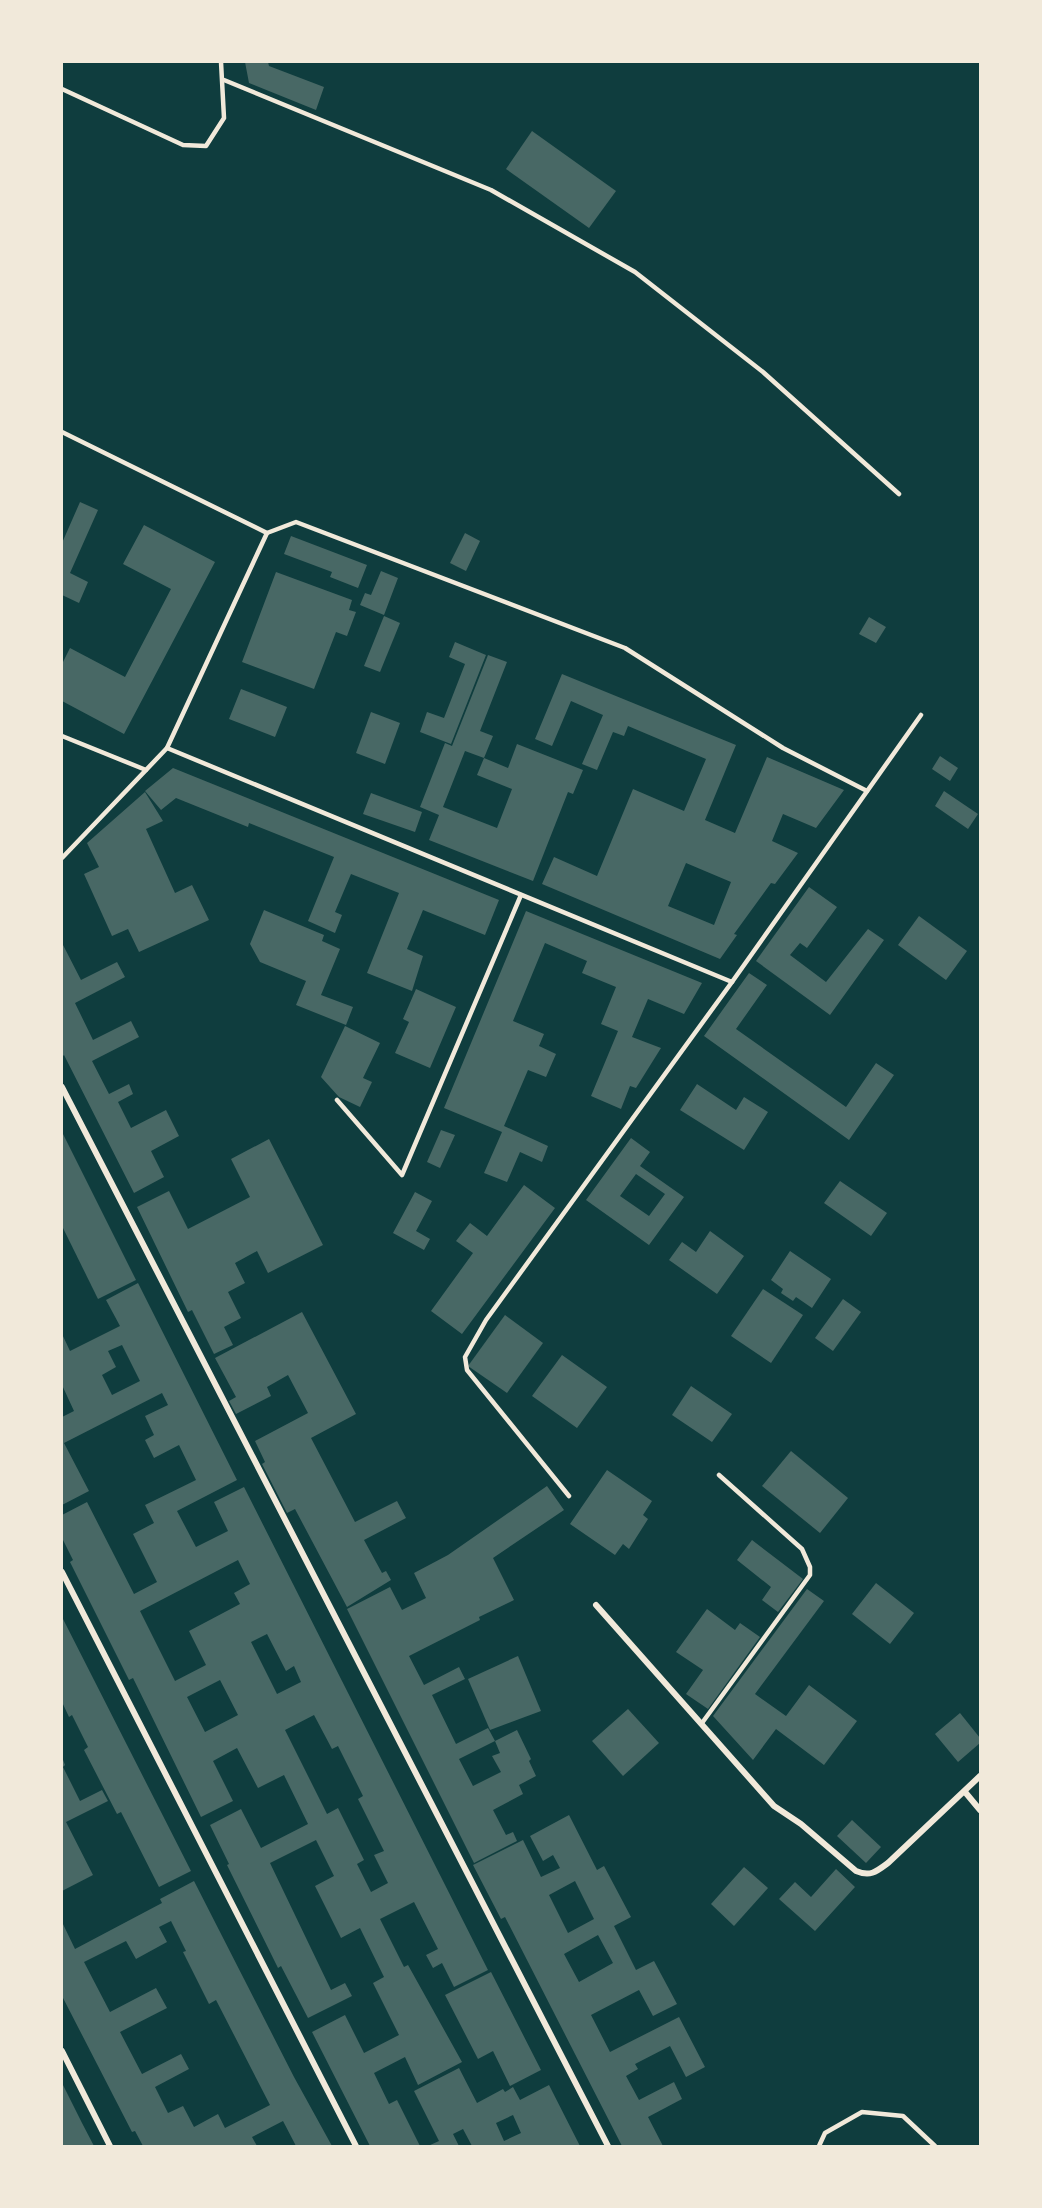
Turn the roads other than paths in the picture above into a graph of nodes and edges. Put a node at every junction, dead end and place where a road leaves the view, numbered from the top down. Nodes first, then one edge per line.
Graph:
1 (221, 62) edge
2 (224, 80) junction
3 (62, 88) edge
4 (62, 432) edge
5 (898, 494) dead end
6 (267, 533) junction
7 (921, 715) dead end
8 (62, 736) edge
9 (166, 748) junction
10 (146, 770) junction
11 (867, 791) junction
12 (62, 858) edge
13 (521, 895) junction
14 (732, 982) junction
15 (62, 1087) edge
16 (337, 1100) dead end
17 (719, 1474) dead end
18 (569, 1496) dead end
19 (62, 1572) edge
20 (596, 1605) dead end
21 (702, 1723) junction
22 (981, 1776) edge
23 (965, 1792) junction
24 (981, 1810) edge
25 (62, 2050) edge
26 (110, 2146) edge
27 (356, 2146) edge
28 (608, 2146) edge
29 (819, 2146) edge
30 (935, 2146) edge

1 - 2 lane
2 - 3 lane
2 - 5 lane
4 - 6 lane
6 - 9 lane
6 - 11 lane
7 - 11 lane
8 - 10 lane
9 - 10 lane
9 - 13 lane
10 - 12 lane
11 - 14 lane
13 - 14 lane
13 - 16 lane
14 - 18 lane
15 - 28 street
17 - 21 lane
19 - 27 street
20 - 21 street
21 - 23 street
22 - 23 street
23 - 24 street
25 - 26 street
29 - 30 lane

